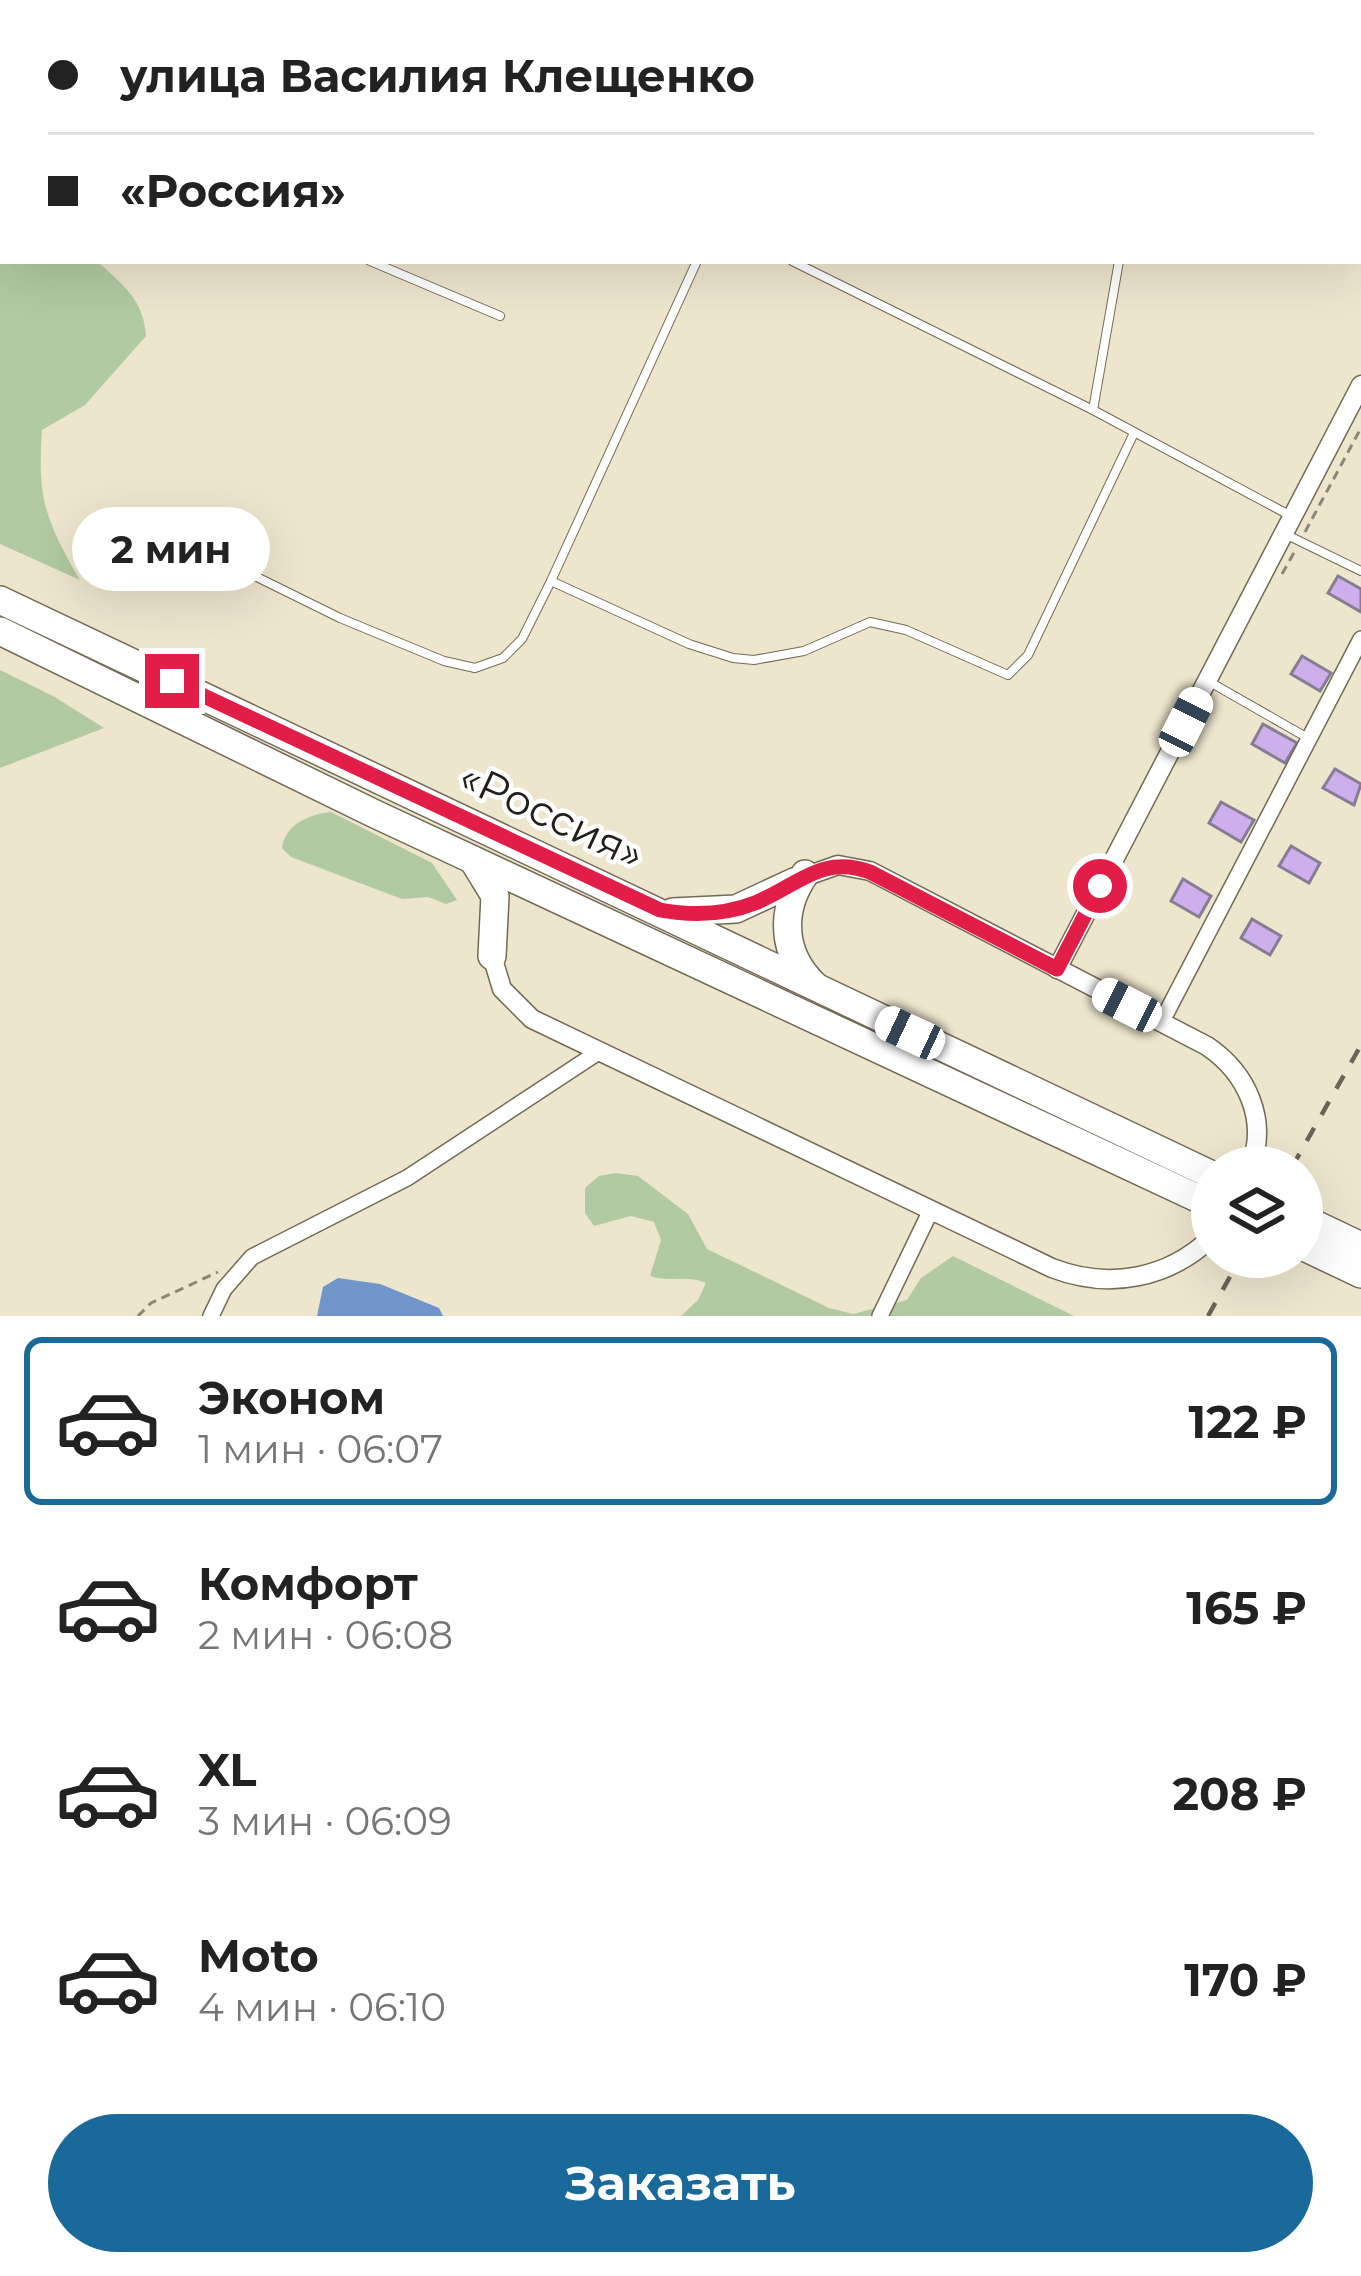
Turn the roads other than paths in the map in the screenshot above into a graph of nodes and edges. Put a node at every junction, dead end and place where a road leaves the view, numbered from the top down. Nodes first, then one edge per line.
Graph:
1 (377, 264) edge
2 (696, 264) edge
3 (798, 264) edge
4 (1118, 264) edge
5 (500, 316) dead end
6 (1361, 385) edge
7 (1093, 410) junction
8 (1134, 433) junction
9 (1288, 525) junction
10 (204, 551) dead end
11 (1361, 571) edge
12 (551, 581) junction
13 (0, 600) edge
14 (0, 631) edge
15 (1361, 639) edge
16 (1207, 680) junction
17 (1306, 737) junction
18 (472, 860) junction
19 (800, 878) junction
20 (553, 897) junction
21 (648, 906) junction
22 (491, 956) junction
23 (1057, 969) junction
24 (828, 994) junction
25 (1161, 1022) junction
26 (600, 1051) junction
27 (1253, 1146) edge
28 (1191, 1179) edge
29 (1191, 1180) edge
30 (931, 1210) junction
31 (1323, 1235) edge
32 (1191, 1250) edge
33 (1323, 1252) edge
34 (1357, 1263) edge
35 (211, 1316) edge
36 (880, 1316) edge

1 - 5 lane
2 - 12 lane
3 - 7 lane
4 - 7 lane
6 - 9 street
7 - 8 lane
8 - 9 lane
8 - 12 lane
9 - 11 lane
9 - 16 street
10 - 12 lane
13 - 21 highway, «Россия»
14 - 18 highway, «Россия»
15 - 17 street
16 - 17 lane
16 - 23 street
17 - 25 street
18 - 20 highway, «Россия»
18 - 22 highway
19 - 21 highway
19 - 23 street
19 - 24 highway
20 - 22 highway
20 - 29 highway, «Россия»
21 - 24 highway, «Россия»
22 - 26 street
23 - 25 street
24 - 28 highway, «Россия»
25 - 27 street
26 - 30 street
26 - 35 street
30 - 32 street
30 - 36 street
31 - 34 highway
33 - 34 highway

